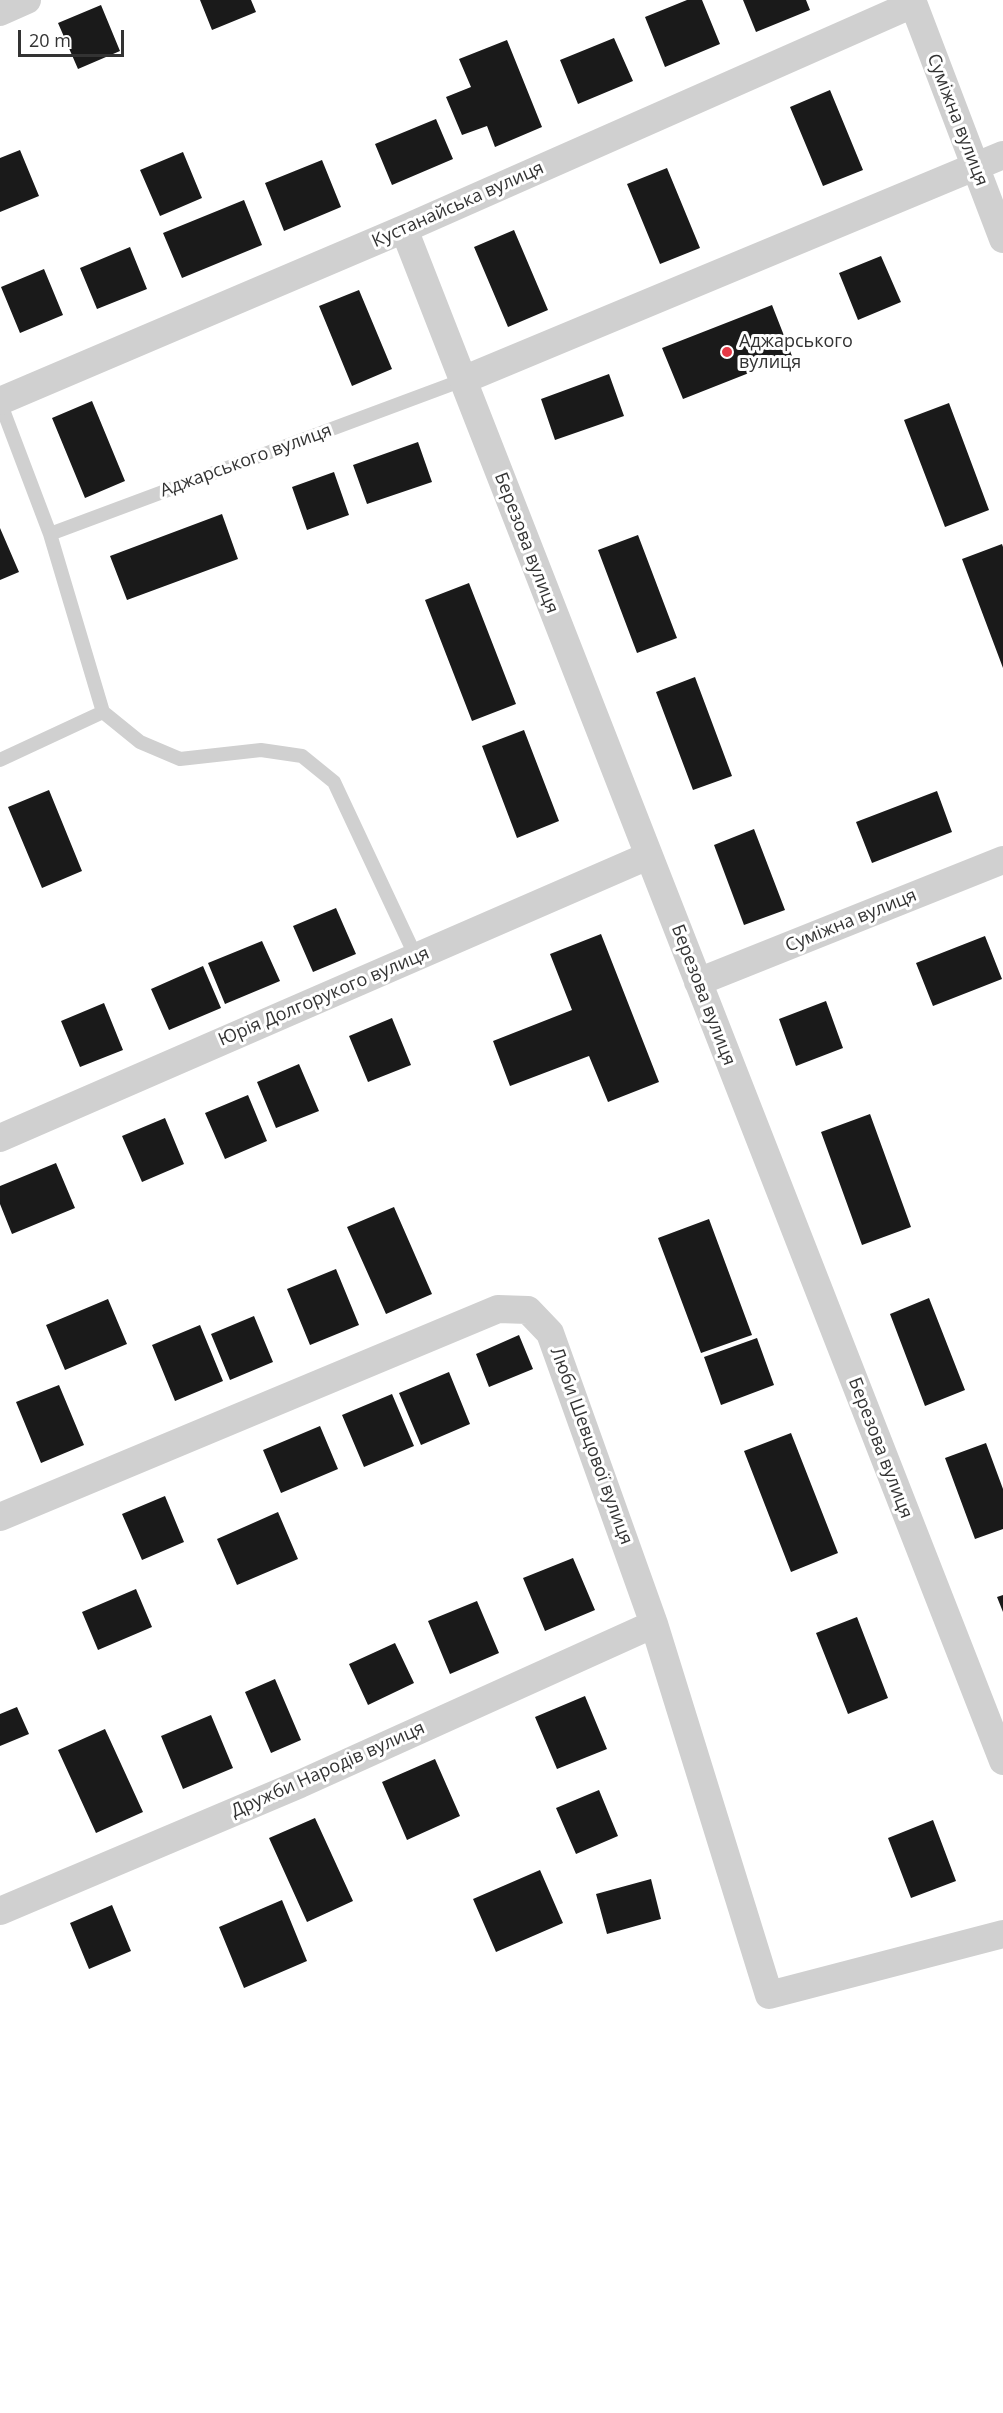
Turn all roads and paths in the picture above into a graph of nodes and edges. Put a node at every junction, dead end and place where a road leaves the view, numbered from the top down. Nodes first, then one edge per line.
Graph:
1 (27, 0) edge
2 (913, 2) edge
3 (0, 12) edge
4 (1003, 155) edge
5 (974, 166) junction
6 (404, 229) junction
7 (1003, 239) edge
8 (463, 380) junction
9 (0, 402) edge
10 (50, 534) junction
11 (103, 712) junction
12 (0, 760) edge
13 (648, 856) junction
14 (1003, 860) edge
15 (416, 957) junction
16 (698, 982) junction
17 (0, 1138) edge
18 (0, 1517) edge
19 (654, 1624) junction
20 (1003, 1761) edge
21 (0, 1911) edge
22 (1003, 1934) edge

1 - 3 street
2 - 5 street, Суміжна вулиця
2 - 6 street, Кустанайська вулиця
4 - 5 street, Аджарського вулиця
5 - 7 street, Суміжна вулиця
5 - 8 street, Аджарського вулиця
6 - 8 street, Березова вулиця
6 - 9 street, Кустанайська вулиця
8 - 10 lane, Аджарського вулиця
8 - 13 street, Березова вулиця
9 - 10 lane
10 - 11 lane
11 - 12 lane
11 - 15 lane
13 - 15 street, Юрія Долгорукого вулиця
13 - 16 street, Березова вулиця
14 - 16 street, Суміжна вулиця
15 - 17 street, Юрія Долгорукого вулиця
16 - 20 street, Березова вулиця
18 - 19 street, Люби Шевцової вулиця
19 - 21 street, Дружби Народів вулиця
19 - 22 street, Люби Шевцової вулиця

